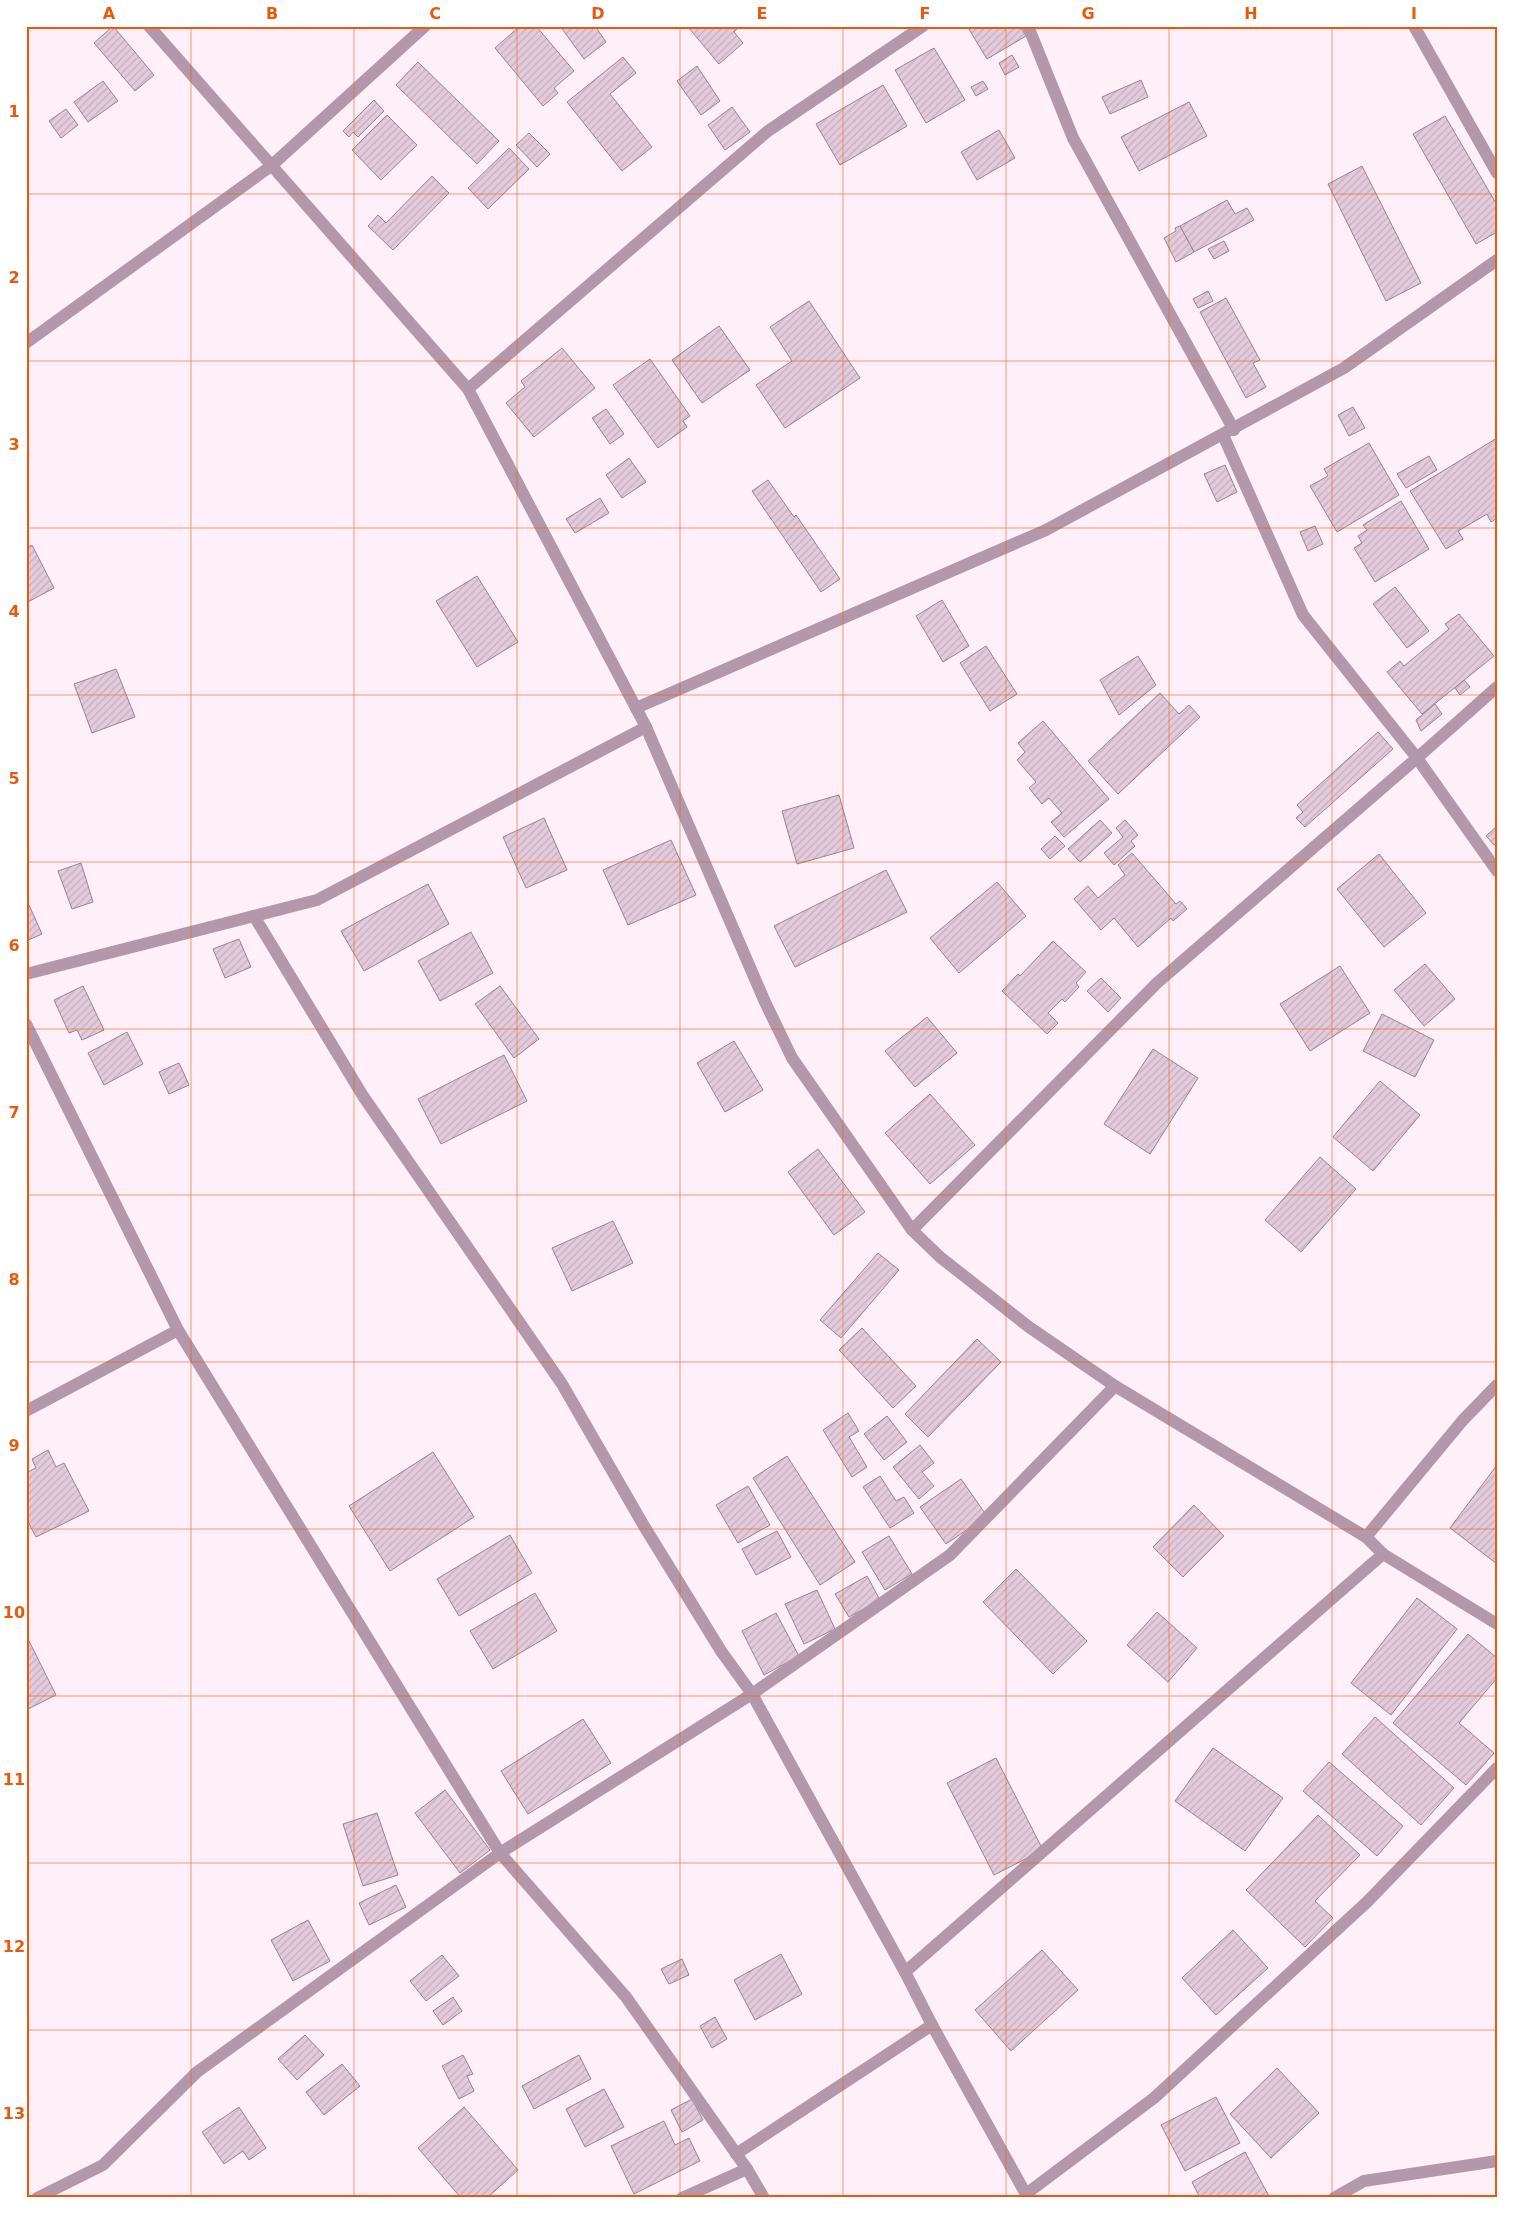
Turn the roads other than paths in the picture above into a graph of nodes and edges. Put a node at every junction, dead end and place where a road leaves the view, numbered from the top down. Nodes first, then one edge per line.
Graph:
1 (149, 26) edge
2 (425, 26) edge
3 (923, 26) edge
4 (1028, 26) edge
5 (1414, 26) edge
6 (271, 166) junction
7 (1497, 174) edge
8 (1497, 260) edge
9 (26, 343) edge
10 (468, 388) junction
11 (1228, 432) junction
12 (1497, 687) edge
13 (636, 708) junction
14 (646, 727) junction
15 (1417, 758) junction
16 (1497, 871) edge
17 (254, 916) junction
18 (26, 974) edge
19 (26, 1024) edge
20 (912, 1230) junction
21 (178, 1330) junction
22 (1497, 1385) edge
23 (1115, 1386) junction
24 (26, 1411) edge
25 (1366, 1537) junction
26 (1383, 1554) junction
27 (1497, 1624) edge
28 (752, 1694) junction
29 (1497, 1768) edge
30 (500, 1854) junction
31 (905, 1972) junction
32 (932, 2025) junction
33 (736, 2154) junction
34 (1497, 2161) edge
35 (747, 2169) junction
36 (1027, 2196) edge
37 (37, 2198) edge
38 (682, 2198) edge
39 (764, 2198) edge
40 (1334, 2198) edge

1 - 6 street
2 - 6 street
3 - 10 street
4 - 11 street
5 - 7 street
6 - 9 street
6 - 10 street
8 - 11 street
10 - 13 street
11 - 13 street
11 - 15 street
12 - 15 street
13 - 14 street
14 - 17 street
14 - 20 street
15 - 16 street
15 - 20 street
17 - 18 street
17 - 28 street
19 - 21 street
20 - 23 street
21 - 24 street
21 - 30 street
22 - 25 street
23 - 25 street
23 - 28 street
25 - 26 street
26 - 27 street
26 - 31 street
28 - 30 street
28 - 31 street
29 - 36 street
30 - 33 street
30 - 37 street
31 - 32 street
32 - 33 street
32 - 36 street
33 - 35 street
34 - 40 street
35 - 38 street
35 - 39 street

